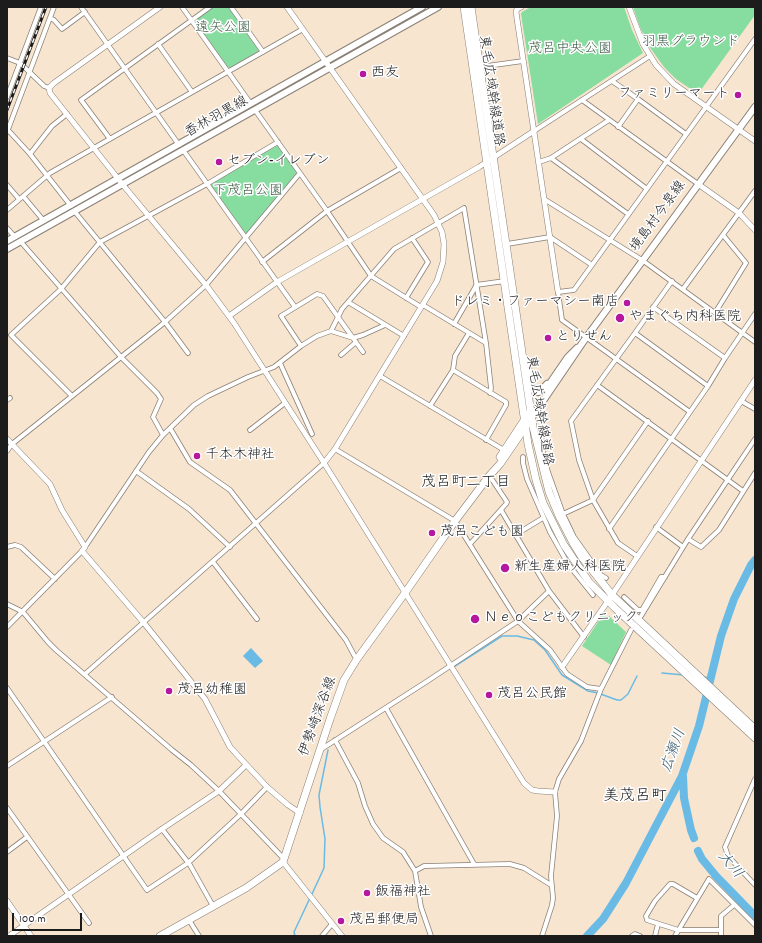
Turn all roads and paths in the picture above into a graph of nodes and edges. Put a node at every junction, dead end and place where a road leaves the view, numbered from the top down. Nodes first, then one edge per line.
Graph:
1 (41, 7) edge
2 (54, 7) edge
3 (82, 7) edge
4 (160, 7) edge
5 (182, 7) edge
6 (210, 7) edge
7 (231, 7) edge
8 (287, 7) edge
9 (422, 7) edge
10 (438, 7) edge
11 (464, 7) edge
12 (471, 7) edge
13 (521, 7) edge
14 (629, 7) edge
15 (85, 12) junction
16 (50, 18) junction
17 (191, 20) junction
18 (303, 29) junction
19 (755, 39) edge
20 (108, 44) junction
21 (158, 44) junction
22 (263, 52) junction
23 (650, 56) junction
24 (7, 58) edge
25 (326, 61) junction
26 (523, 61) junction
27 (20, 63) junction
28 (330, 67) junction
29 (125, 68) junction
30 (480, 68) junction
31 (30, 71) junction
32 (228, 72) junction
33 (612, 81) junction
34 (50, 88) junction
35 (192, 92) junction
36 (7, 97) edge
37 (638, 99) junction
38 (582, 100) junction
39 (251, 104) junction
40 (706, 107) junction
41 (755, 107) edge
42 (255, 110) junction
43 (156, 113) junction
44 (67, 114) junction
45 (609, 120) junction
46 (618, 127) junction
47 (738, 130) junction
48 (8, 131) edge
49 (534, 131) junction
50 (686, 134) junction
51 (110, 139) junction
52 (581, 139) junction
53 (755, 141) edge
54 (278, 142) junction
55 (179, 145) junction
56 (94, 148) junction
57 (183, 150) junction
58 (30, 154) junction
59 (494, 157) junction
60 (551, 158) junction
61 (487, 162) junction
62 (539, 162) junction
63 (667, 162) junction
64 (401, 168) junction
65 (300, 173) junction
66 (46, 175) junction
67 (118, 179) junction
68 (207, 184) junction
69 (698, 184) junction
70 (7, 185) edge
71 (123, 185) junction
72 (647, 189) junction
73 (755, 191) edge
74 (21, 197) junction
75 (424, 199) junction
76 (544, 199) junction
77 (71, 206) junction
78 (7, 210) edge
79 (327, 211) junction
80 (75, 212) junction
81 (739, 213) junction
82 (628, 214) junction
83 (149, 216) junction
84 (44, 221) junction
85 (438, 222) junction
86 (7, 228) edge
87 (755, 230) edge
88 (723, 236) junction
89 (15, 237) junction
90 (246, 238) junction
91 (412, 238) junction
92 (550, 238) junction
93 (610, 239) junction
94 (348, 240) junction
95 (7, 241) edge
96 (21, 242) junction
97 (100, 242) junction
98 (507, 244) junction
99 (7, 250) edge
100 (642, 260) junction
101 (262, 262) junction
102 (592, 265) junction
103 (371, 276) junction
104 (505, 281) junction
105 (277, 282) junction
106 (672, 282) junction
107 (206, 285) junction
108 (476, 285) junction
109 (61, 289) junction
110 (683, 289) junction
111 (558, 292) junction
112 (406, 298) junction
113 (348, 302) junction
114 (422, 306) junction
115 (295, 307) junction
116 (653, 307) junction
117 (715, 313) junction
118 (755, 314) edge
119 (229, 316) junction
120 (338, 316) junction
121 (165, 322) junction
122 (454, 324) junction
123 (385, 325) junction
124 (331, 331) junction
125 (469, 333) junction
126 (635, 333) junction
127 (742, 333) junction
128 (404, 336) junction
129 (353, 338) junction
130 (585, 340) junction
131 (356, 342) junction
132 (755, 342) edge
133 (486, 343) junction
134 (301, 346) junction
135 (363, 352) dead end
136 (188, 354) dead end
137 (523, 354) junction
138 (341, 355) dead end
139 (121, 357) junction
140 (616, 358) junction
141 (725, 358) junction
142 (280, 363) junction
143 (265, 370) junction
144 (453, 370) junction
145 (557, 373) junction
146 (380, 376) junction
147 (755, 380) edge
148 (597, 384) junction
149 (708, 386) junction
150 (490, 393) junction
151 (72, 396) junction
152 (741, 401) junction
153 (285, 403) junction
154 (430, 406) junction
155 (755, 409) edge
156 (690, 412) junction
157 (528, 418) junction
158 (648, 422) junction
159 (170, 428) junction
160 (250, 430) dead end
161 (541, 431) dead end
162 (312, 434) dead end
163 (163, 435) junction
164 (7, 439) edge
165 (672, 439) junction
166 (755, 439) edge
167 (486, 440) junction
168 (12, 444) junction
169 (335, 449) junction
170 (504, 450) junction
171 (541, 450) junction
172 (7, 451) edge
173 (523, 457) dead end
174 (701, 461) junction
175 (324, 463) junction
176 (136, 472) junction
177 (755, 473) edge
178 (489, 476) junction
179 (727, 479) junction
180 (540, 491) junction
181 (743, 491) junction
182 (593, 500) junction
183 (537, 504) junction
184 (501, 510) junction
185 (563, 514) junction
186 (543, 518) junction
187 (455, 521) junction
188 (256, 523) junction
189 (656, 527) junction
190 (609, 529) junction
191 (515, 535) junction
192 (688, 539) junction
193 (573, 540) junction
194 (470, 544) junction
195 (7, 547) edge
196 (230, 547) junction
197 (683, 547) junction
198 (83, 549) junction
199 (637, 556) junction
200 (213, 562) junction
201 (578, 577) junction
202 (665, 577) junction
203 (606, 578) dead end
204 (55, 579) junction
205 (589, 582) junction
206 (548, 591) junction
207 (405, 593) junction
208 (593, 595) dead end
209 (624, 597) dead end
210 (610, 598) junction
211 (7, 604) edge
212 (23, 612) junction
213 (642, 616) dead end
214 (257, 619) dead end
215 (518, 621) junction
216 (144, 623) junction
217 (7, 627) edge
218 (631, 630) dead end
219 (584, 637) junction
220 (358, 659) junction
221 (450, 665) junction
222 (562, 667) junction
223 (85, 674) junction
224 (7, 688) edge
225 (600, 692) junction
226 (112, 697) junction
227 (727, 707) junction
228 (386, 708) junction
229 (755, 729) edge
230 (755, 738) edge
231 (335, 740) junction
232 (44, 742) junction
233 (319, 751) junction
234 (246, 765) junction
235 (7, 766) edge
236 (755, 779) edge
237 (267, 787) junction
238 (219, 791) junction
239 (555, 792) junction
240 (7, 808) edge
241 (300, 813) junction
242 (241, 814) junction
243 (162, 829) junction
244 (27, 837) junction
245 (7, 852) edge
246 (123, 856) junction
247 (284, 861) junction
248 (188, 863) junction
249 (474, 864) junction
250 (415, 871) junction
251 (551, 885) junction
252 (755, 885) edge
253 (68, 894) junction
254 (697, 898) junction
255 (7, 902) edge
256 (734, 905) junction
257 (213, 906) junction
258 (189, 920) junction
259 (89, 923) dead end
260 (332, 924) junction
261 (658, 924) junction
262 (24, 925) junction
263 (755, 925) edge
264 (678, 930) junction
265 (721, 930) junction
266 (9, 936) edge
267 (31, 936) edge
268 (160, 936) edge
269 (199, 936) edge
270 (322, 936) edge
271 (342, 936) edge
272 (431, 936) edge
273 (542, 936) edge
274 (632, 936) edge
275 (640, 936) edge
276 (655, 936) edge
277 (675, 936) edge
278 (721, 936) edge

1 - 27 street
2 - 16 street
3 - 15 street
4 - 20 street
5 - 17 street
6 - 17 street
7 - 22 street
8 - 18 street
9 - 25 main road, 香林羽黒線
10 - 28 main road, 香林羽黒線
11 - 61 main road, 東毛広域幹線道路
12 - 30 main road, 東毛広域幹線道路
13 - 26 street
14 - 23 street
15 - 16 street
15 - 20 street
16 - 31 street
17 - 21 street
17 - 32 street
18 - 22 street
18 - 25 street
19 - 40 street
20 - 29 street
20 - 34 street
21 - 29 street
21 - 35 street
22 - 32 street
23 - 33 street
23 - 40 street
24 - 27 street
25 - 28 street
25 - 39 main road, 香林羽黒線
26 - 30 street
26 - 49 street
27 - 31 street
27 - 36 street
28 - 42 main road, 香林羽黒線
28 - 64 street
29 - 43 street
29 - 51 street
30 - 59 main road, 東毛広域幹線道路
31 - 34 street
31 - 48 street
32 - 35 street
32 - 39 street
33 - 37 street
33 - 38 street
34 - 44 street
35 - 43 street
37 - 46 street
37 - 50 street
38 - 45 street
38 - 49 street
39 - 55 main road, 香林羽黒線
40 - 47 street
40 - 50 street
41 - 47 main road, 境島村今泉線
42 - 54 street
42 - 57 main road, 香林羽黒線
43 - 51 street
43 - 55 street
44 - 56 street
44 - 58 street
45 - 46 street
45 - 52 street
46 - 63 street
47 - 53 street
47 - 69 main road, 境島村今泉線
48 - 58 street
49 - 59 street
49 - 62 street
50 - 63 street
51 - 56 street
52 - 60 street
52 - 72 street
54 - 65 street
54 - 68 street
55 - 67 main road, 香林羽黒線
56 - 66 street
56 - 67 street
57 - 68 street
57 - 71 main road, 香林羽黒線
58 - 66 street
59 - 61 street
59 - 98 main road, 東毛広域幹線道路
60 - 62 street
60 - 82 street
61 - 75 street
61 - 104 main road, 東毛広域幹線道路
62 - 76 street
63 - 69 street
63 - 72 street
64 - 75 street
64 - 79 street
65 - 79 street
65 - 90 street
66 - 74 street
66 - 77 street
67 - 71 street
67 - 77 main road, 香林羽黒線
68 - 83 street
68 - 90 street
69 - 81 street
69 - 100 main road, 境島村今泉線
70 - 74 street
71 - 80 main road, 香林羽黒線
71 - 83 street
72 - 82 street
73 - 81 street
74 - 78 street
74 - 84 street
75 - 85 street
75 - 94 street
76 - 92 street
76 - 93 street
77 - 84 main road, 香林羽黒線
79 - 94 street
79 - 101 street
80 - 96 main road, 香林羽黒線
80 - 97 street
81 - 87 street
81 - 88 street
82 - 93 street
83 - 97 street
83 - 107 street
84 - 89 main road, 香林羽黒線
85 - 91 street
85 - 108 street
85 - 114 street
86 - 89 street
88 - 110 street
88 - 117 street
89 - 95 main road, 香林羽黒線
90 - 101 street
90 - 107 street
91 - 103 street
91 - 112 street
92 - 98 street
92 - 102 street
92 - 111 street
93 - 100 street
93 - 102 street
94 - 103 street
94 - 105 street
96 - 99 main road, 香林羽黒線
96 - 109 street
97 - 109 street
97 - 121 street
98 - 137 main road, 東毛広域幹線道路
100 - 106 street
100 - 130 main road, 境島村今泉線
101 - 105 street
102 - 111 street
103 - 112 street
103 - 113 street
104 - 108 street
104 - 157 main road, 東毛広域幹線道路
105 - 115 street
105 - 119 street
106 - 110 street
106 - 116 street
107 - 119 street
107 - 121 street
108 - 122 street
108 - 133 street
109 - 139 street
109 - 151 street
110 - 117 street
111 - 130 street
112 - 114 street
113 - 120 street
113 - 123 street
114 - 122 street
114 - 128 street
115 - 120 street
115 - 134 street
116 - 126 street
116 - 141 street
117 - 127 street
118 - 127 street
119 - 143 street
120 - 124 street
120 - 129 street
121 - 136 street
121 - 139 street
122 - 125 street
123 - 128 street
123 - 129 street
124 - 129 street
124 - 134 street
125 - 133 street
125 - 144 street
126 - 140 street
126 - 149 street
127 - 132 street
127 - 141 street
128 - 146 street
129 - 131 street
130 - 140 street
130 - 145 main road, 境島村今泉線
130 - 157 main road, 境島村今泉線
131 - 135 street
131 - 138 street
133 - 150 street
134 - 142 street
137 - 145 main road
137 - 157 main road, 東毛広域幹線道路
139 - 151 street
139 - 163 street
140 - 148 street
140 - 156 street
141 - 149 street
142 - 143 street
142 - 162 street
143 - 153 street
143 - 159 street
144 - 150 street
144 - 154 street
145 - 157 main road, 境島村今泉線
146 - 154 street
146 - 169 street
147 - 152 street
148 - 158 street
148 - 182 street
149 - 156 street
150 - 167 street
151 - 168 street
152 - 155 street
152 - 174 street
153 - 160 street
153 - 175 street
154 - 167 street
156 - 165 street
157 - 170 main road, 伊勢崎深谷線
157 - 171 main road, 東毛広域幹線道路
157 - 178 main road, 伊勢崎深谷線
157 - 180 main road, 東毛広域幹線道路
158 - 165 street
158 - 182 street
159 - 163 street
159 - 188 street
161 - 171 street
163 - 176 street
164 - 168 street
165 - 174 street
165 - 190 street
166 - 179 street
167 - 170 street
168 - 172 street
168 - 198 street
169 - 175 street
169 - 187 street
170 - 178 main road, 伊勢崎深谷線
171 - 185 street
171 - 193 main road, 東毛広域幹線道路
173 - 183 street
174 - 179 street
174 - 189 street
175 - 188 street
175 - 207 street
176 - 196 street
176 - 198 street
177 - 181 street
178 - 184 street
178 - 187 main road, 伊勢崎深谷線
179 - 181 street
179 - 192 street
180 - 183 street
180 - 205 main road, 東毛広域幹線道路
181 - 192 street
182 - 185 street
182 - 190 street
183 - 186 street
184 - 191 street
184 - 194 street
185 - 193 street
186 - 191 street
186 - 201 street
187 - 194 street
187 - 207 main road, 伊勢崎深谷線
188 - 196 street
188 - 220 street
189 - 197 street
189 - 199 street
190 - 199 street
191 - 206 street
192 - 197 street
193 - 203 street
193 - 210 main road, 東毛広域幹線道路
194 - 215 street
195 - 204 street
196 - 200 street
197 - 202 street
198 - 204 street
198 - 216 street
199 - 210 street
200 - 214 street
200 - 216 street
201 - 205 street
201 - 208 street
202 - 209 street
202 - 213 street
204 - 212 street
205 - 210 main road, 東毛広域幹線道路
206 - 215 street
206 - 219 street
207 - 220 main road, 伊勢崎深谷線
207 - 221 street
210 - 219 street
210 - 227 main road, 東毛広域幹線道路
210 - 227 main road, 東毛広域幹線道路
211 - 212 street
212 - 217 street
212 - 223 street
215 - 221 street
215 - 222 street
216 - 223 street
216 - 234 street
218 - 225 street
219 - 222 street
220 - 233 main road, 伊勢崎深谷線
221 - 228 street
221 - 239 street
222 - 225 street
223 - 226 street
224 - 232 street
225 - 239 street
226 - 232 street
226 - 238 street
227 - 229 main road, 東毛広域幹線道路
227 - 230 main road, 東毛広域幹線道路
228 - 231 street
228 - 249 street
231 - 233 street
231 - 250 street
232 - 235 street
232 - 246 street
233 - 241 main road, 伊勢崎深谷線
234 - 237 street
234 - 238 street
236 - 252 street
237 - 241 street
237 - 242 street
238 - 242 street
238 - 243 street
239 - 251 street
240 - 244 street
241 - 247 main road, 伊勢崎深谷線
242 - 247 street
242 - 248 street
243 - 246 street
243 - 248 street
244 - 245 street
244 - 253 street
246 - 248 street
246 - 253 street
247 - 257 main road
247 - 260 street
248 - 257 street
249 - 250 street
249 - 251 street
250 - 272 street
251 - 273 street
253 - 259 street
253 - 262 street
254 - 256 street
254 - 261 street
254 - 264 street
255 - 262 street
256 - 263 street
256 - 265 street
257 - 258 main road
258 - 268 main road
258 - 269 street
260 - 270 street
260 - 271 street
261 - 264 street
261 - 276 street
262 - 266 street
262 - 267 street
264 - 265 street
264 - 277 street
265 - 278 street
274 - 275 street

